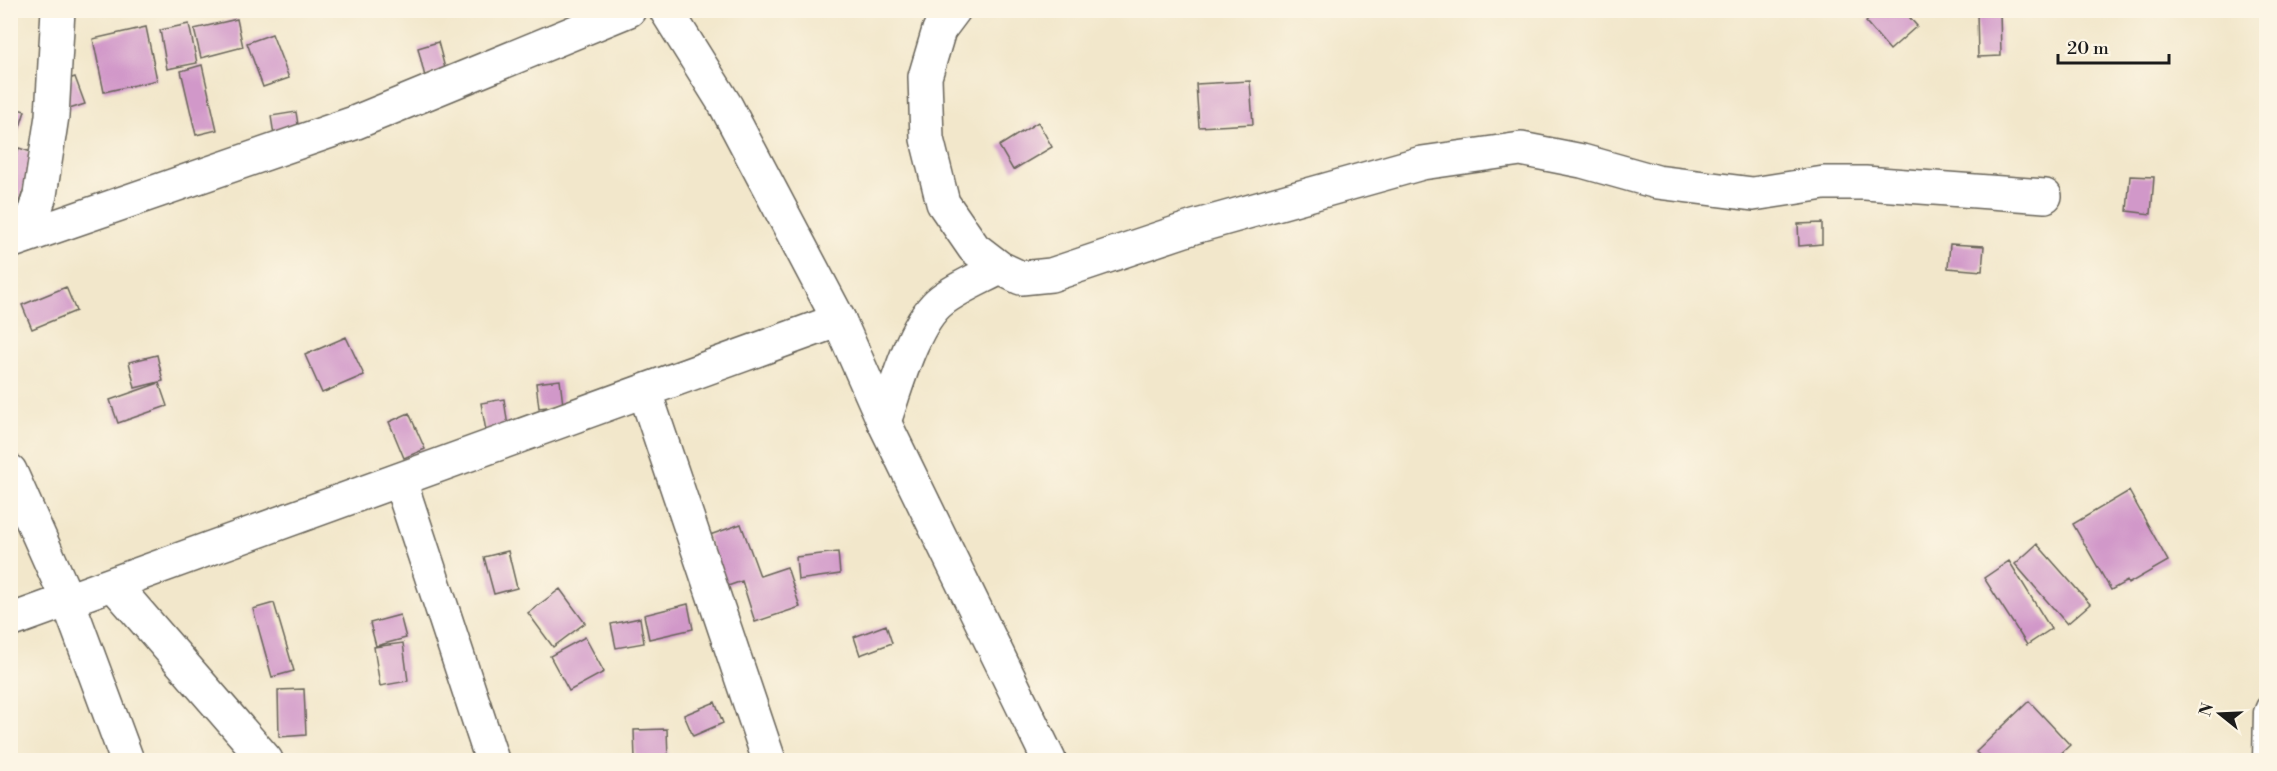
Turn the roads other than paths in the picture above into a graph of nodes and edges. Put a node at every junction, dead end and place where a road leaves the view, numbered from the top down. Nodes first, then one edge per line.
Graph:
1 (58, 10) edge
2 (629, 10) edge
3 (666, 10) edge
4 (954, 10) edge
5 (2045, 196) dead end
6 (19, 239) edge
7 (1000, 268) junction
8 (838, 320) junction
9 (645, 392) junction
10 (884, 422) junction
11 (10, 471) edge
12 (400, 481) junction
13 (114, 585) junction
14 (68, 601) junction
15 (10, 621) edge
16 (2266, 705) edge
17 (127, 760) edge
18 (266, 760) edge
19 (492, 760) edge
20 (769, 760) edge
21 (1049, 760) edge
22 (2262, 760) edge

1 - 6 street
2 - 6 street
3 - 8 street
4 - 7 street
5 - 7 street
7 - 10 street
8 - 9 street
8 - 10 street
9 - 12 street
9 - 20 street
10 - 21 street
11 - 14 street
12 - 13 street
12 - 19 street
13 - 14 street
13 - 18 street
14 - 15 street
14 - 17 street
16 - 22 lane

